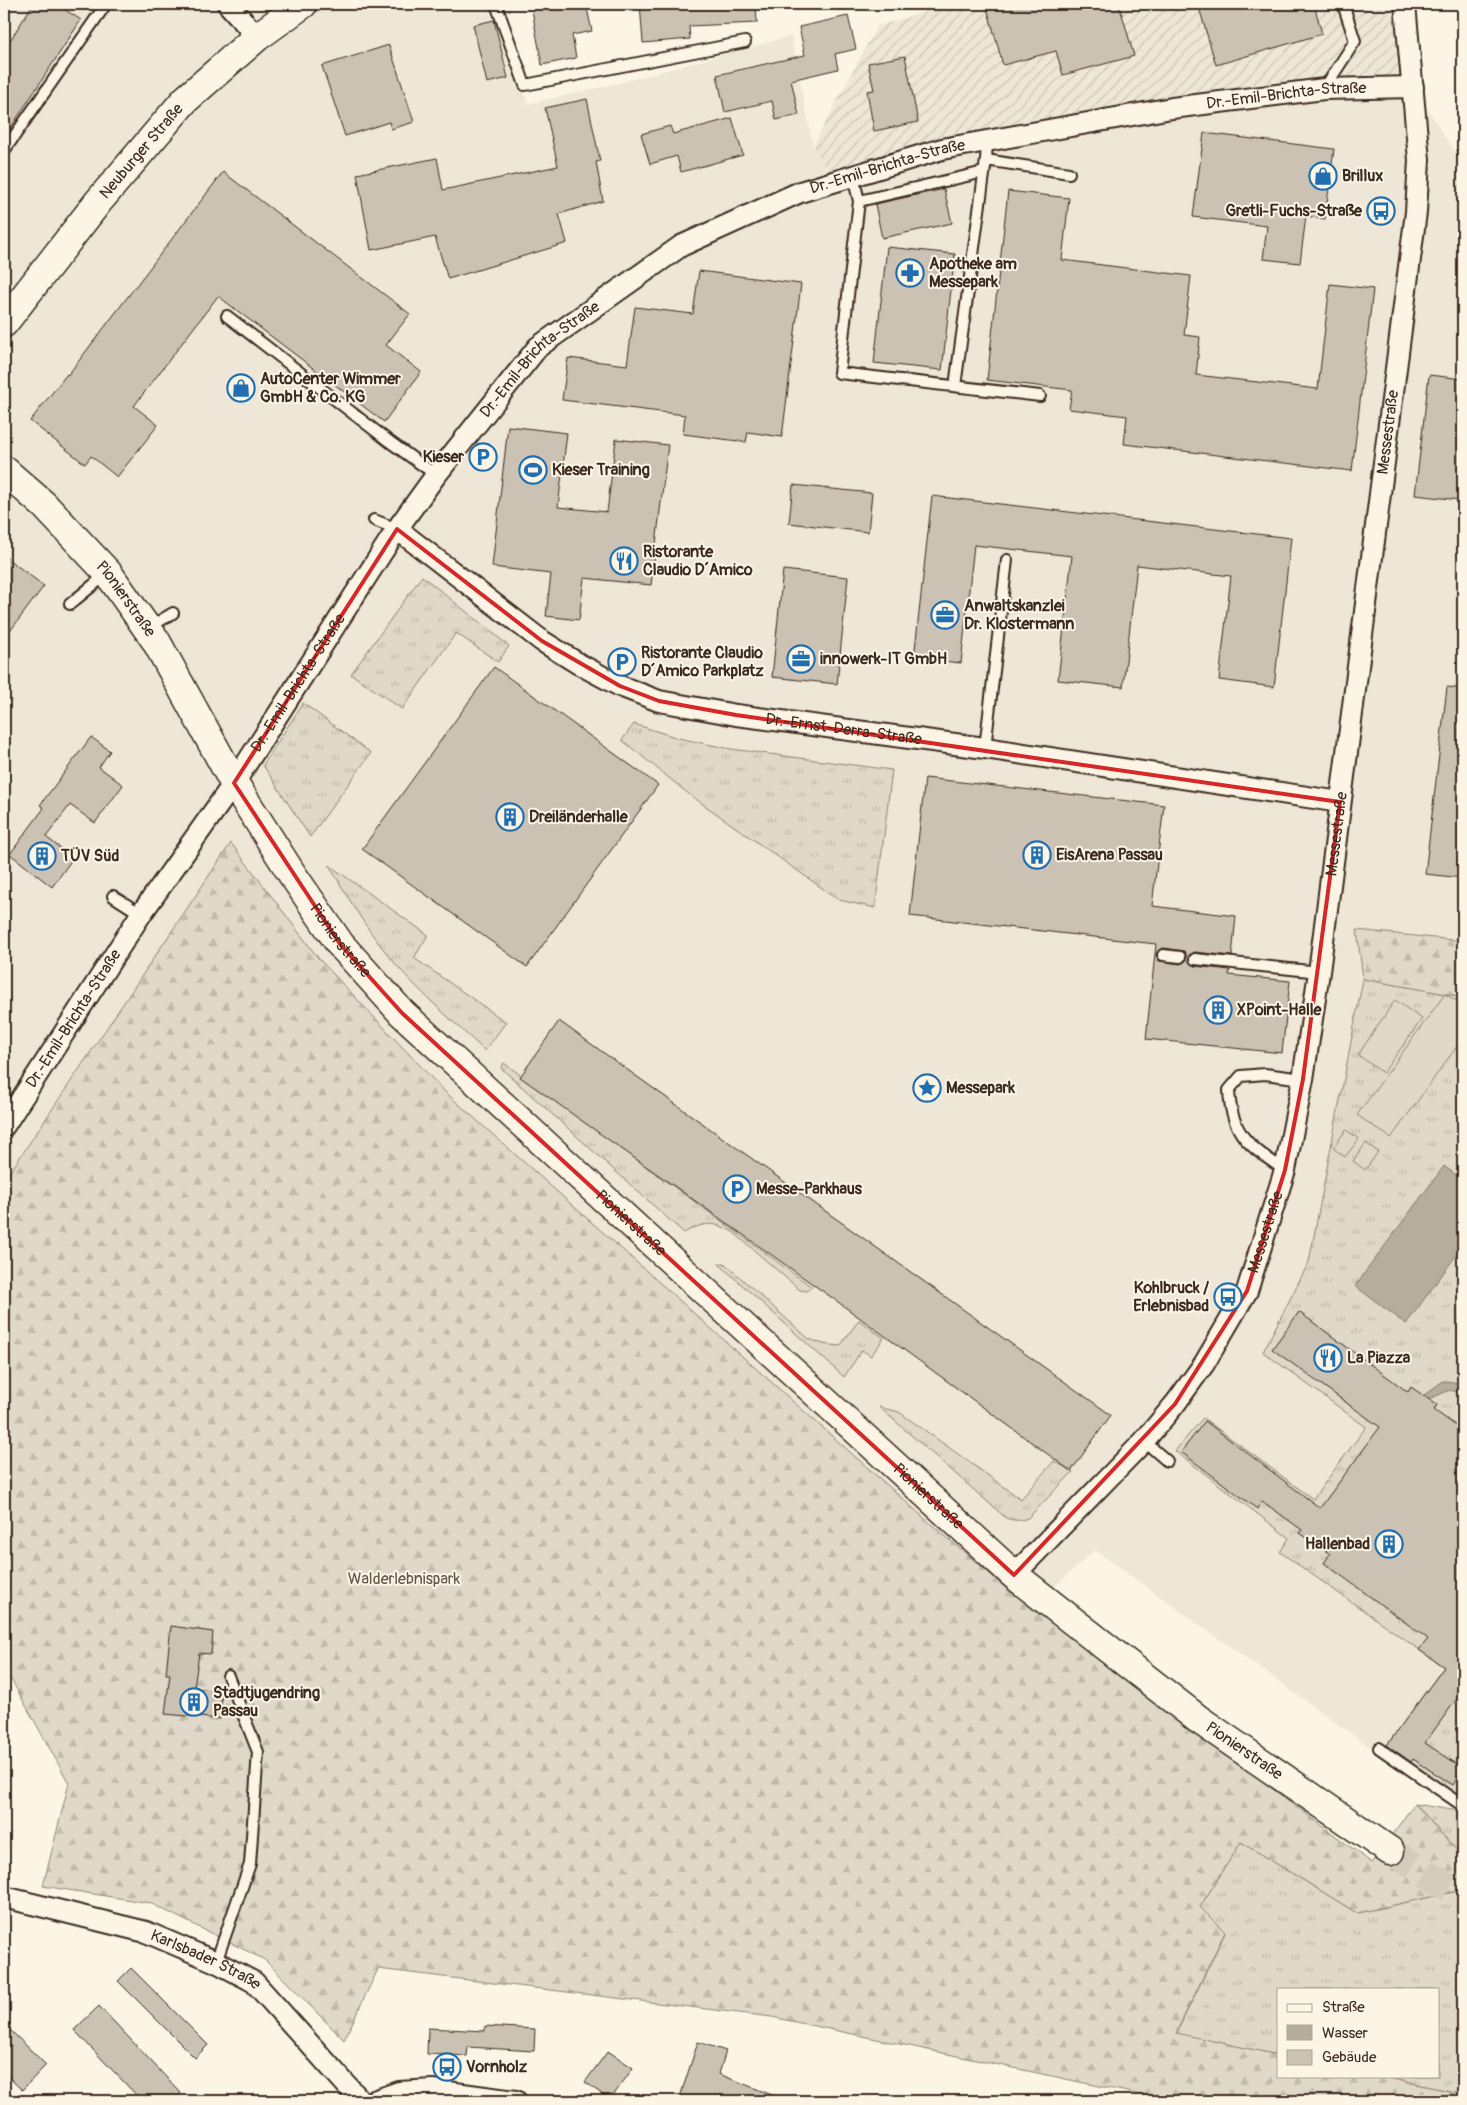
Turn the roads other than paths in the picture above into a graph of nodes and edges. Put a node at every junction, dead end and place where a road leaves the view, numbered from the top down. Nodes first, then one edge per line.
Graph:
1 (106, 4) edge
2 (228, 4) edge
3 (303, 4) edge
4 (496, 4) edge
5 (1344, 4) edge
6 (1405, 4) edge
7 (257, 37) junction
8 (745, 42) dead end
9 (1413, 87) junction
10 (1324, 89) junction
11 (986, 150) junction
12 (4, 151) edge
13 (984, 172) junction
14 (1069, 173) dead end
15 (853, 176) junction
16 (860, 201) junction
17 (227, 316) dead end
18 (4, 323) edge
19 (955, 386) junction
20 (1040, 396) dead end
21 (4, 470) edge
22 (436, 475) junction
23 (374, 520) dead end
24 (398, 529) junction
25 (1006, 560) dead end
26 (108, 572) junction
27 (70, 604) dead end
28 (172, 613) dead end
29 (147, 628) junction
30 (986, 748) junction
31 (234, 783) junction
32 (1340, 802) junction
33 (113, 896) dead end
34 (140, 914) junction
35 (1163, 955) dead end
36 (1180, 957) dead end
37 (1195, 959) dead end
38 (1319, 972) junction
39 (1303, 1079) junction
40 (9, 1106) edge
41 (4, 1126) edge
42 (1285, 1170) junction
43 (1144, 1441) junction
44 (1167, 1461) dead end
45 (1014, 1575) junction
46 (228, 1676) dead end
47 (1379, 1748) dead end
48 (1463, 1806) edge
49 (1390, 1851) tunnel mouth
50 (4, 1897) edge
51 (216, 1962) junction
52 (361, 2101) edge
53 (374, 2101) edge
54 (516, 2101) edge

1 - 12 lane
2 - 7 street
3 - 7 main road, Neuburger Straße
4 - 8 lane
5 - 10 lane
6 - 9 street, Messestraße
7 - 18 main road, Neuburger Straße
9 - 10 street, Dr.-Emil-Brichta-Straße
9 - 32 street, Messestraße
10 - 11 street, Dr.-Emil-Brichta-Straße
11 - 13 lane
11 - 14 lane
11 - 15 street, Dr.-Emil-Brichta-Straße
13 - 16 lane
13 - 19 lane
15 - 16 lane
15 - 22 street, Dr.-Emil-Brichta-Straße
16 - 19 lane
17 - 22 lane
19 - 20 lane
21 - 26 main road, Pionierstraße
22 - 24 street, Dr.-Emil-Brichta-Straße
23 - 24 lane
24 - 30 street, Dr.-Ernst-Derra-Straße
24 - 31 street, Dr.-Emil-Brichta-Straße
25 - 30 lane
26 - 27 lane
26 - 29 main road, Pionierstraße
28 - 29 lane
29 - 31 main road, Pionierstraße
30 - 32 street, Dr.-Ernst-Derra-Straße
31 - 34 street, Dr.-Emil-Brichta-Straße
31 - 45 main road, Pionierstraße
32 - 38 street, Messestraße
33 - 34 lane
34 - 40 street, Dr.-Emil-Brichta-Straße
35 - 36 lane
37 - 38 lane
38 - 39 street, Messestraße
39 - 42 street, Messestraße
39 - 42 lane
40 - 41 street, Dr.-Emil-Brichta-Straße
42 - 43 street, Messestraße
43 - 44 lane
43 - 45 street, Messestraße
45 - 49 main road, Pionierstraße
46 - 51 lane
47 - 48 lane
50 - 51 street, Karlsbader Straße
51 - 52 street, Karlsbader Straße
53 - 54 street

